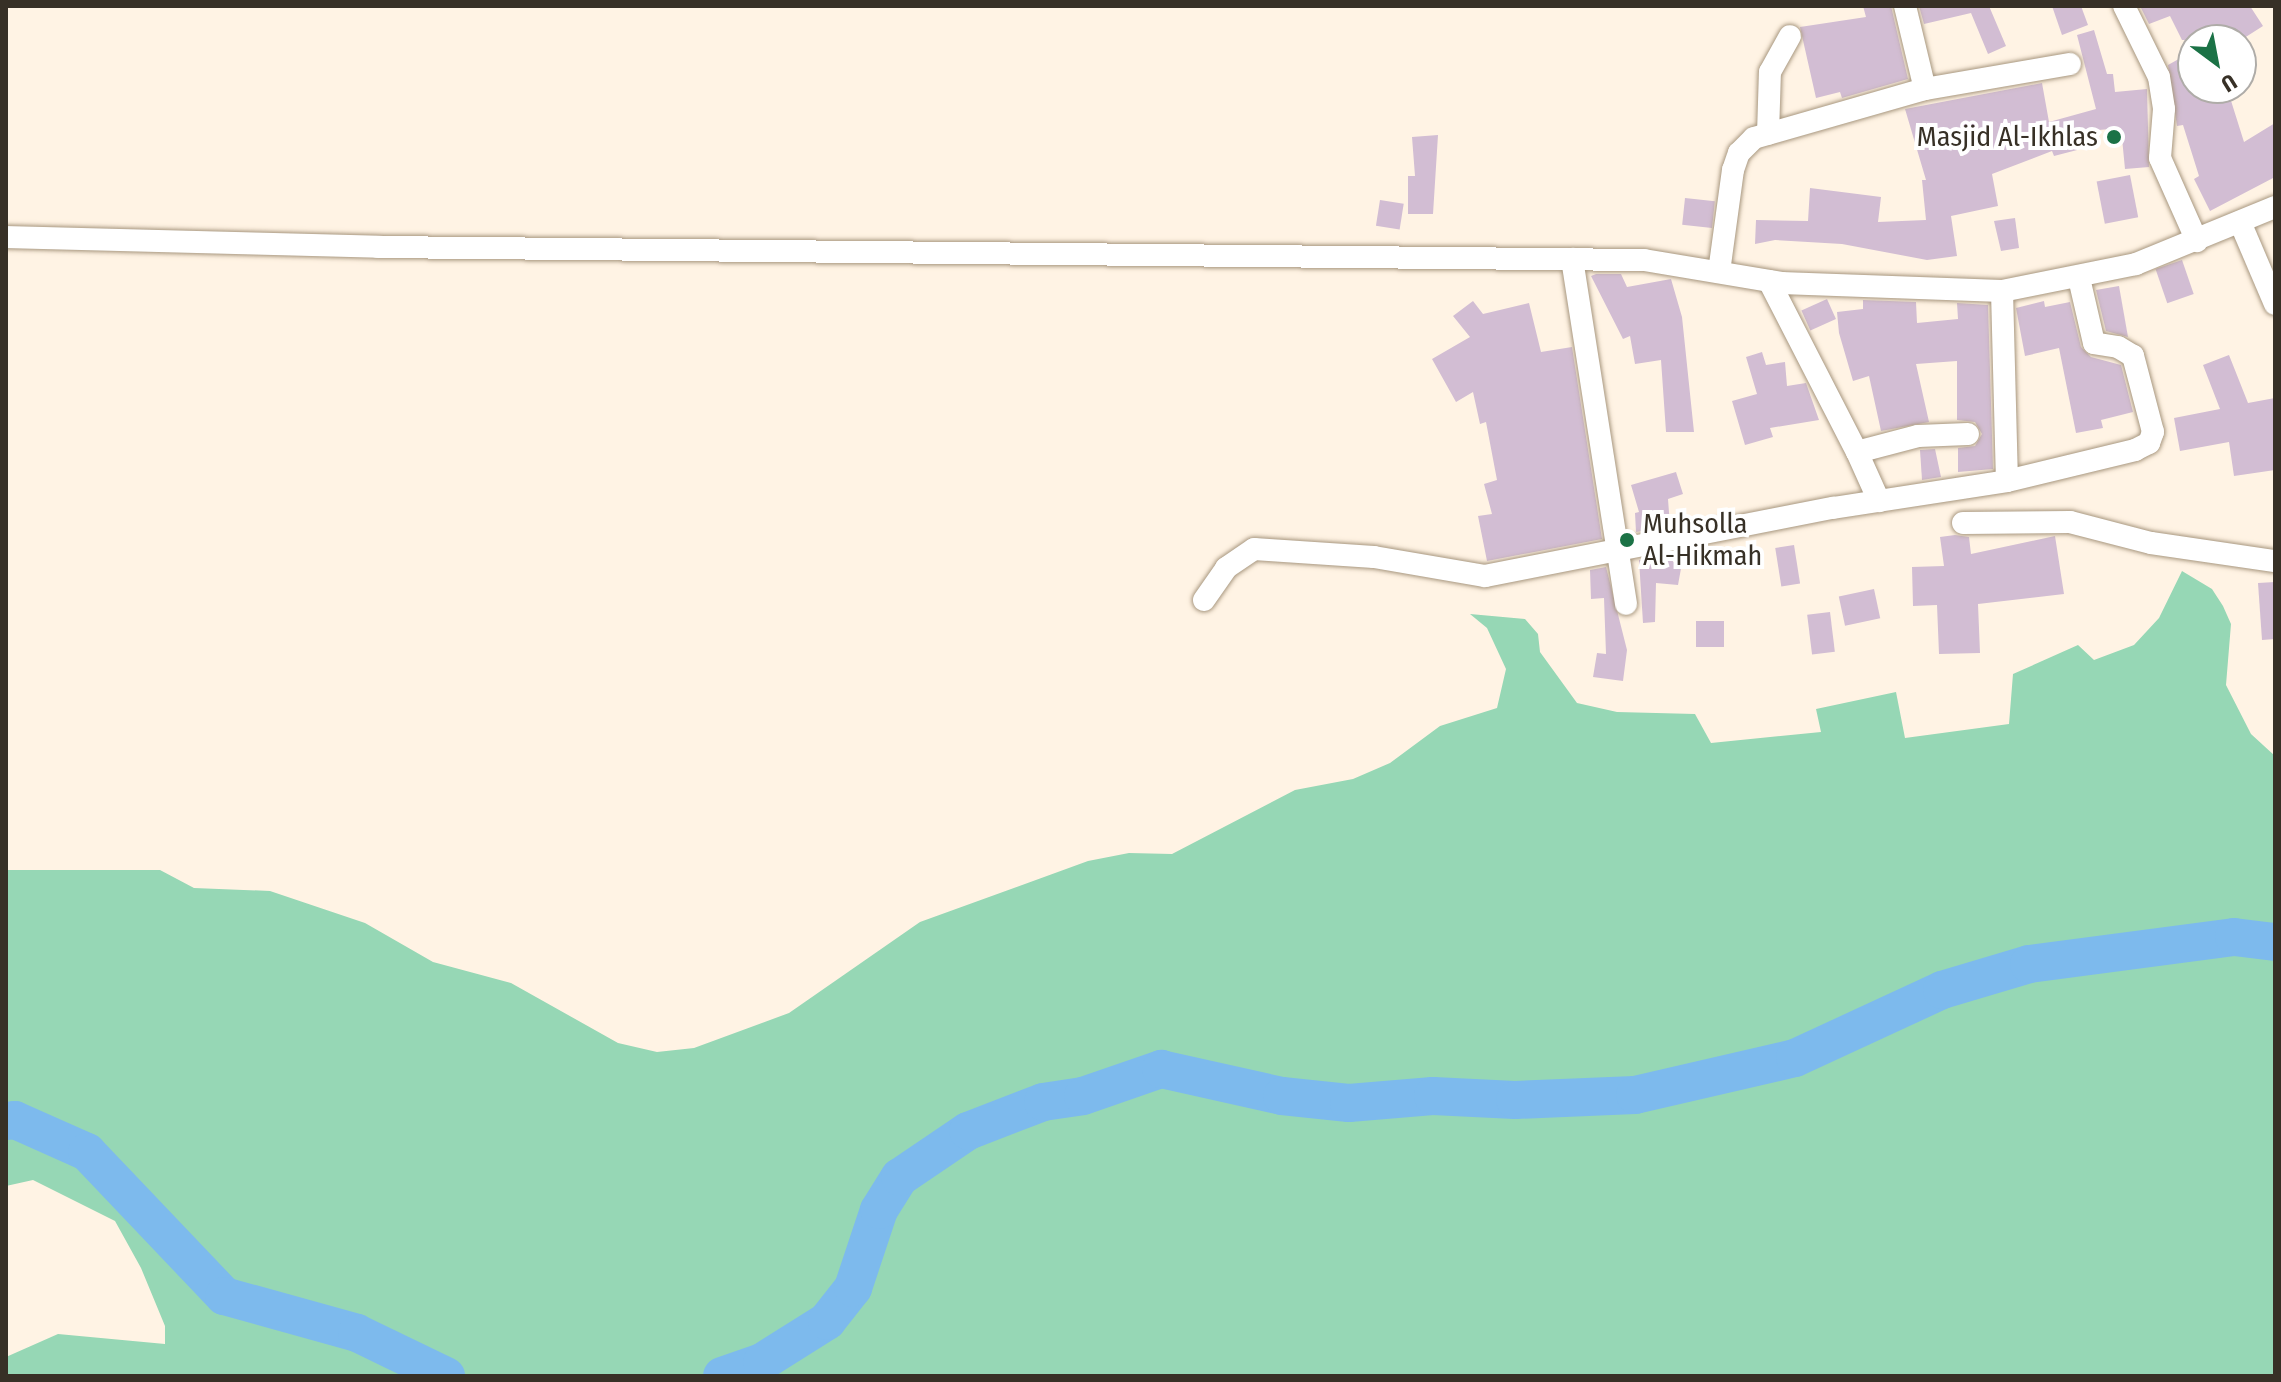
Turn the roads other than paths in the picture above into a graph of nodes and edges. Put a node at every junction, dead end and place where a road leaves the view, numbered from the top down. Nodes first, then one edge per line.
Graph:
1 (1905, 6) edge
2 (2124, 6) edge
3 (1790, 36) dead end
4 (2070, 64) dead end
5 (1925, 89) junction
6 (1768, 134) junction
7 (2275, 207) edge
8 (2240, 222) junction
9 (6, 237) edge
10 (2197, 241) junction
11 (1572, 259) junction
12 (1719, 272) junction
13 (2079, 278) junction
14 (1769, 281) junction
15 (2002, 291) junction
16 (2275, 304) edge
17 (1968, 434) dead end
18 (1857, 452) junction
19 (2007, 481) junction
20 (1879, 501) junction
21 (1963, 523) dead end
22 (1620, 550) junction
23 (2275, 561) edge
24 (1204, 600) dead end
25 (1626, 604) dead end

1 - 5 street
2 - 10 street
3 - 6 street
4 - 5 street
5 - 6 street
6 - 12 street
7 - 8 street
8 - 10 street
8 - 16 street
9 - 11 street
10 - 13 street
11 - 12 street
11 - 22 street
12 - 14 street
13 - 15 street
13 - 19 street
14 - 15 street
14 - 18 street
15 - 19 street
17 - 18 street
18 - 20 street
19 - 20 street
20 - 22 street
21 - 23 street
22 - 24 street
22 - 25 street

